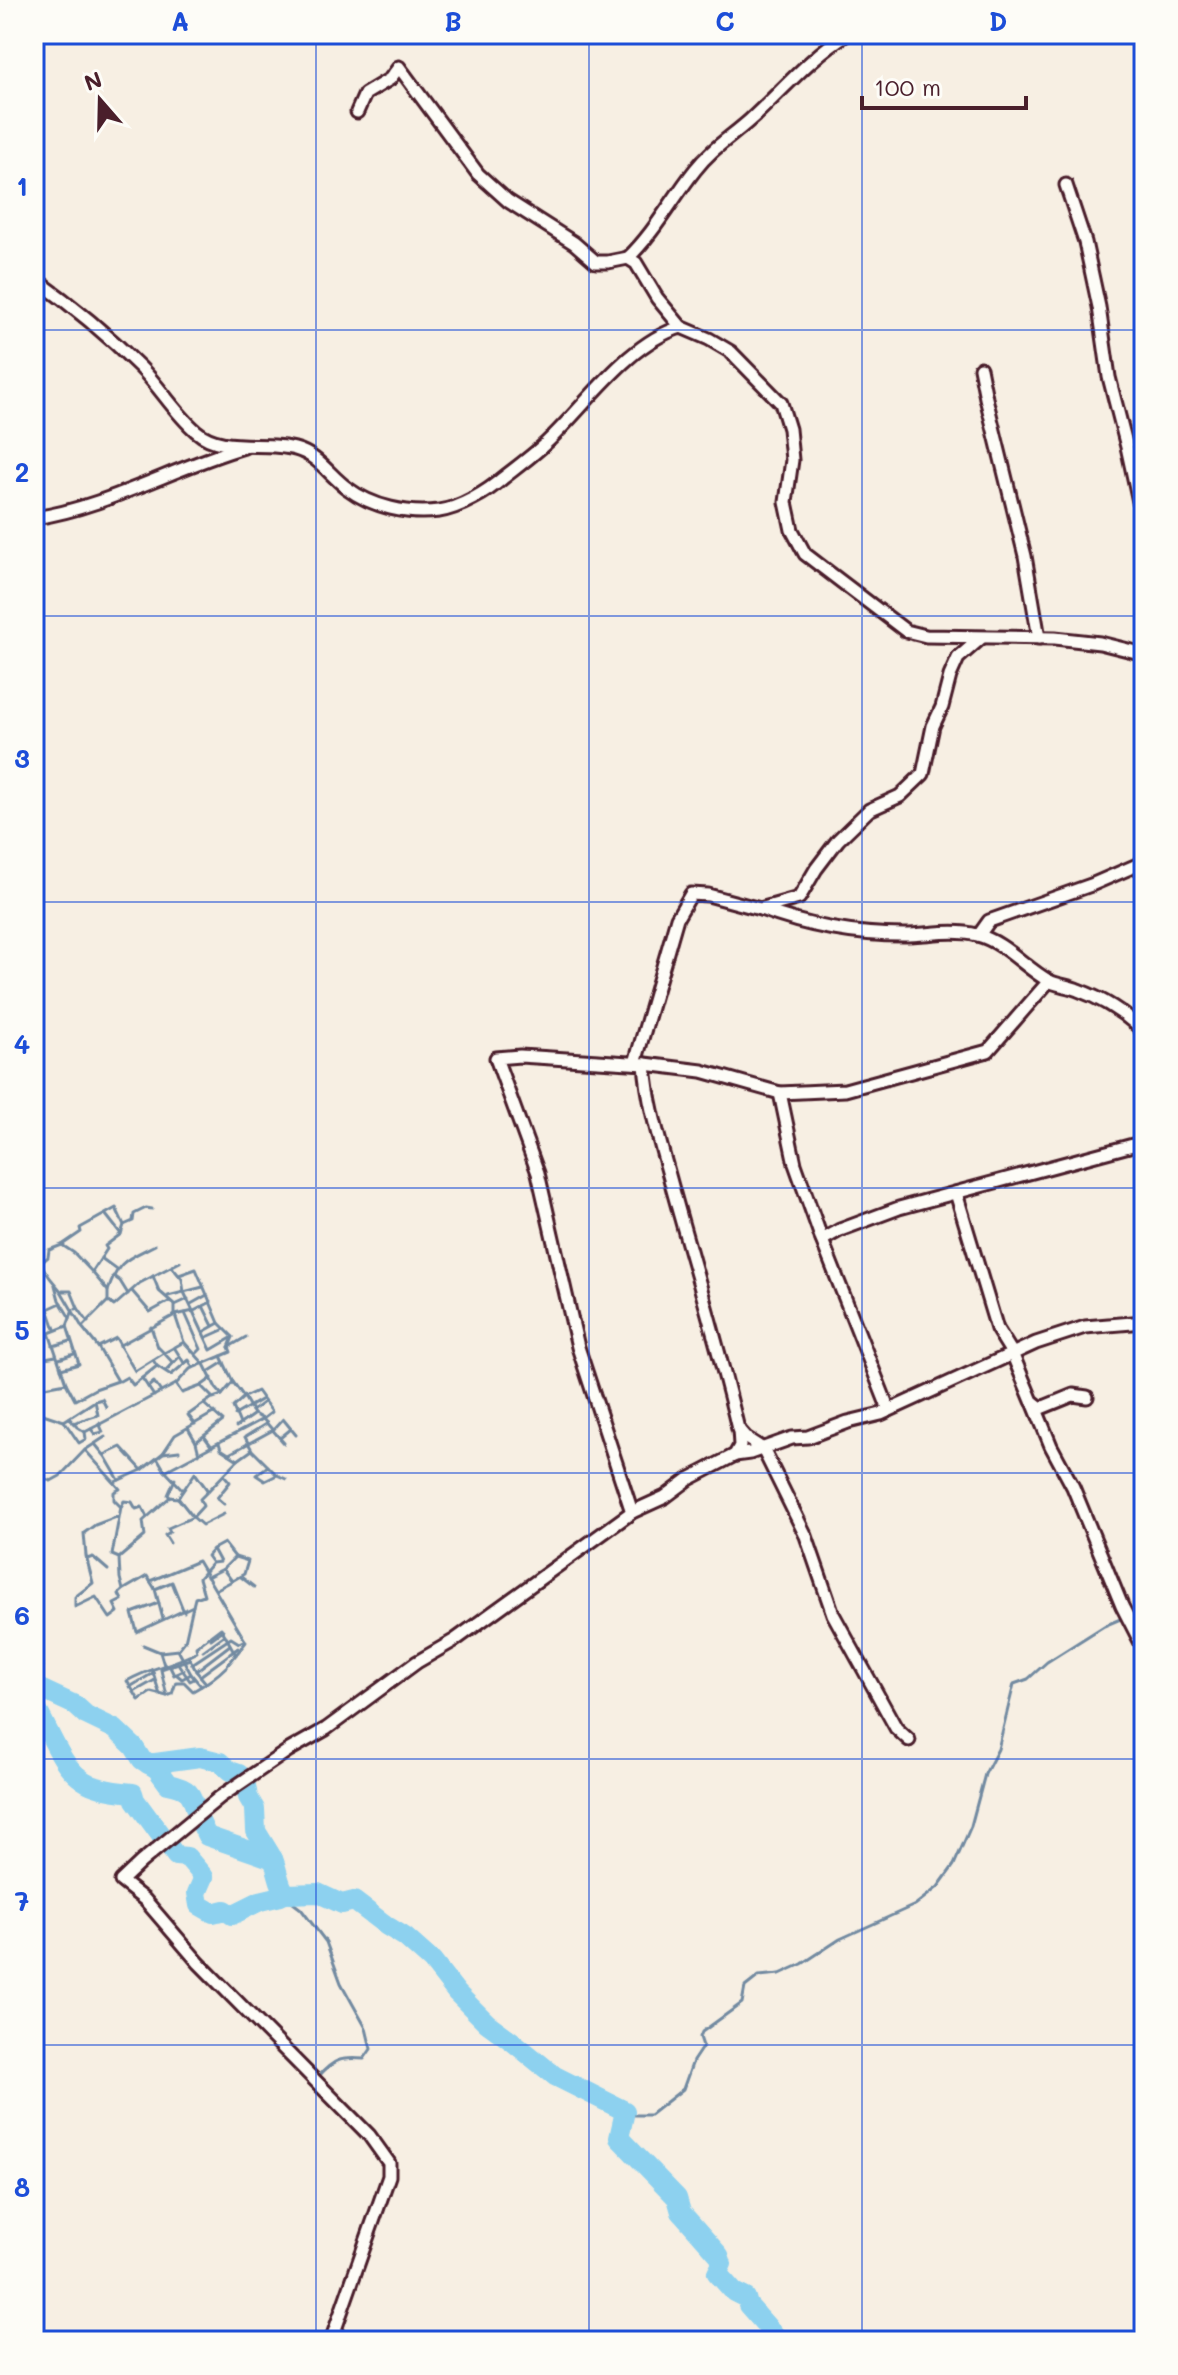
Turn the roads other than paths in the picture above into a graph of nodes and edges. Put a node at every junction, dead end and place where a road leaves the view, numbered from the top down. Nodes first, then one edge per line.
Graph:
1 (847, 34) edge
2 (357, 112) dead end
3 (1066, 185) dead end
4 (628, 258) junction
5 (34, 278) edge
6 (681, 327) junction
7 (980, 368) dead end
8 (252, 444) junction
9 (34, 518) edge
10 (1144, 525) edge
11 (981, 638) junction
12 (1039, 638) junction
13 (1144, 654) edge
14 (1144, 862) edge
15 (760, 909) junction
16 (979, 935) junction
17 (1049, 981) junction
18 (1144, 1032) edge
19 (640, 1063) junction
20 (780, 1093) junction
21 (1144, 1142) edge
22 (956, 1193) junction
23 (822, 1240) junction
24 (1144, 1322) edge
25 (1012, 1353) junction
26 (1087, 1397) dead end
27 (1032, 1401) junction
28 (889, 1410) junction
29 (738, 1429) junction
30 (763, 1449) junction
31 (735, 1455) junction
32 (632, 1512) junction
33 (1144, 1649) edge
34 (909, 1740) dead end
35 (331, 2341) edge

1 - 4 street
2 - 4 street
3 - 10 street
4 - 6 street
5 - 8 street
6 - 8 street
6 - 11 street
7 - 12 street
8 - 9 street
11 - 12 street
11 - 15 street
12 - 13 street
14 - 16 street
15 - 16 street
15 - 19 street
16 - 17 street
17 - 18 street
17 - 20 street
19 - 20 street
19 - 29 street
19 - 32 street
20 - 23 street
21 - 22 street
22 - 23 street
22 - 25 street
23 - 28 street
24 - 25 street
25 - 27 street
25 - 28 street
26 - 27 street
27 - 33 street
28 - 30 street
29 - 30 street
29 - 31 street
30 - 31 street
30 - 34 street
31 - 32 street
32 - 35 street

